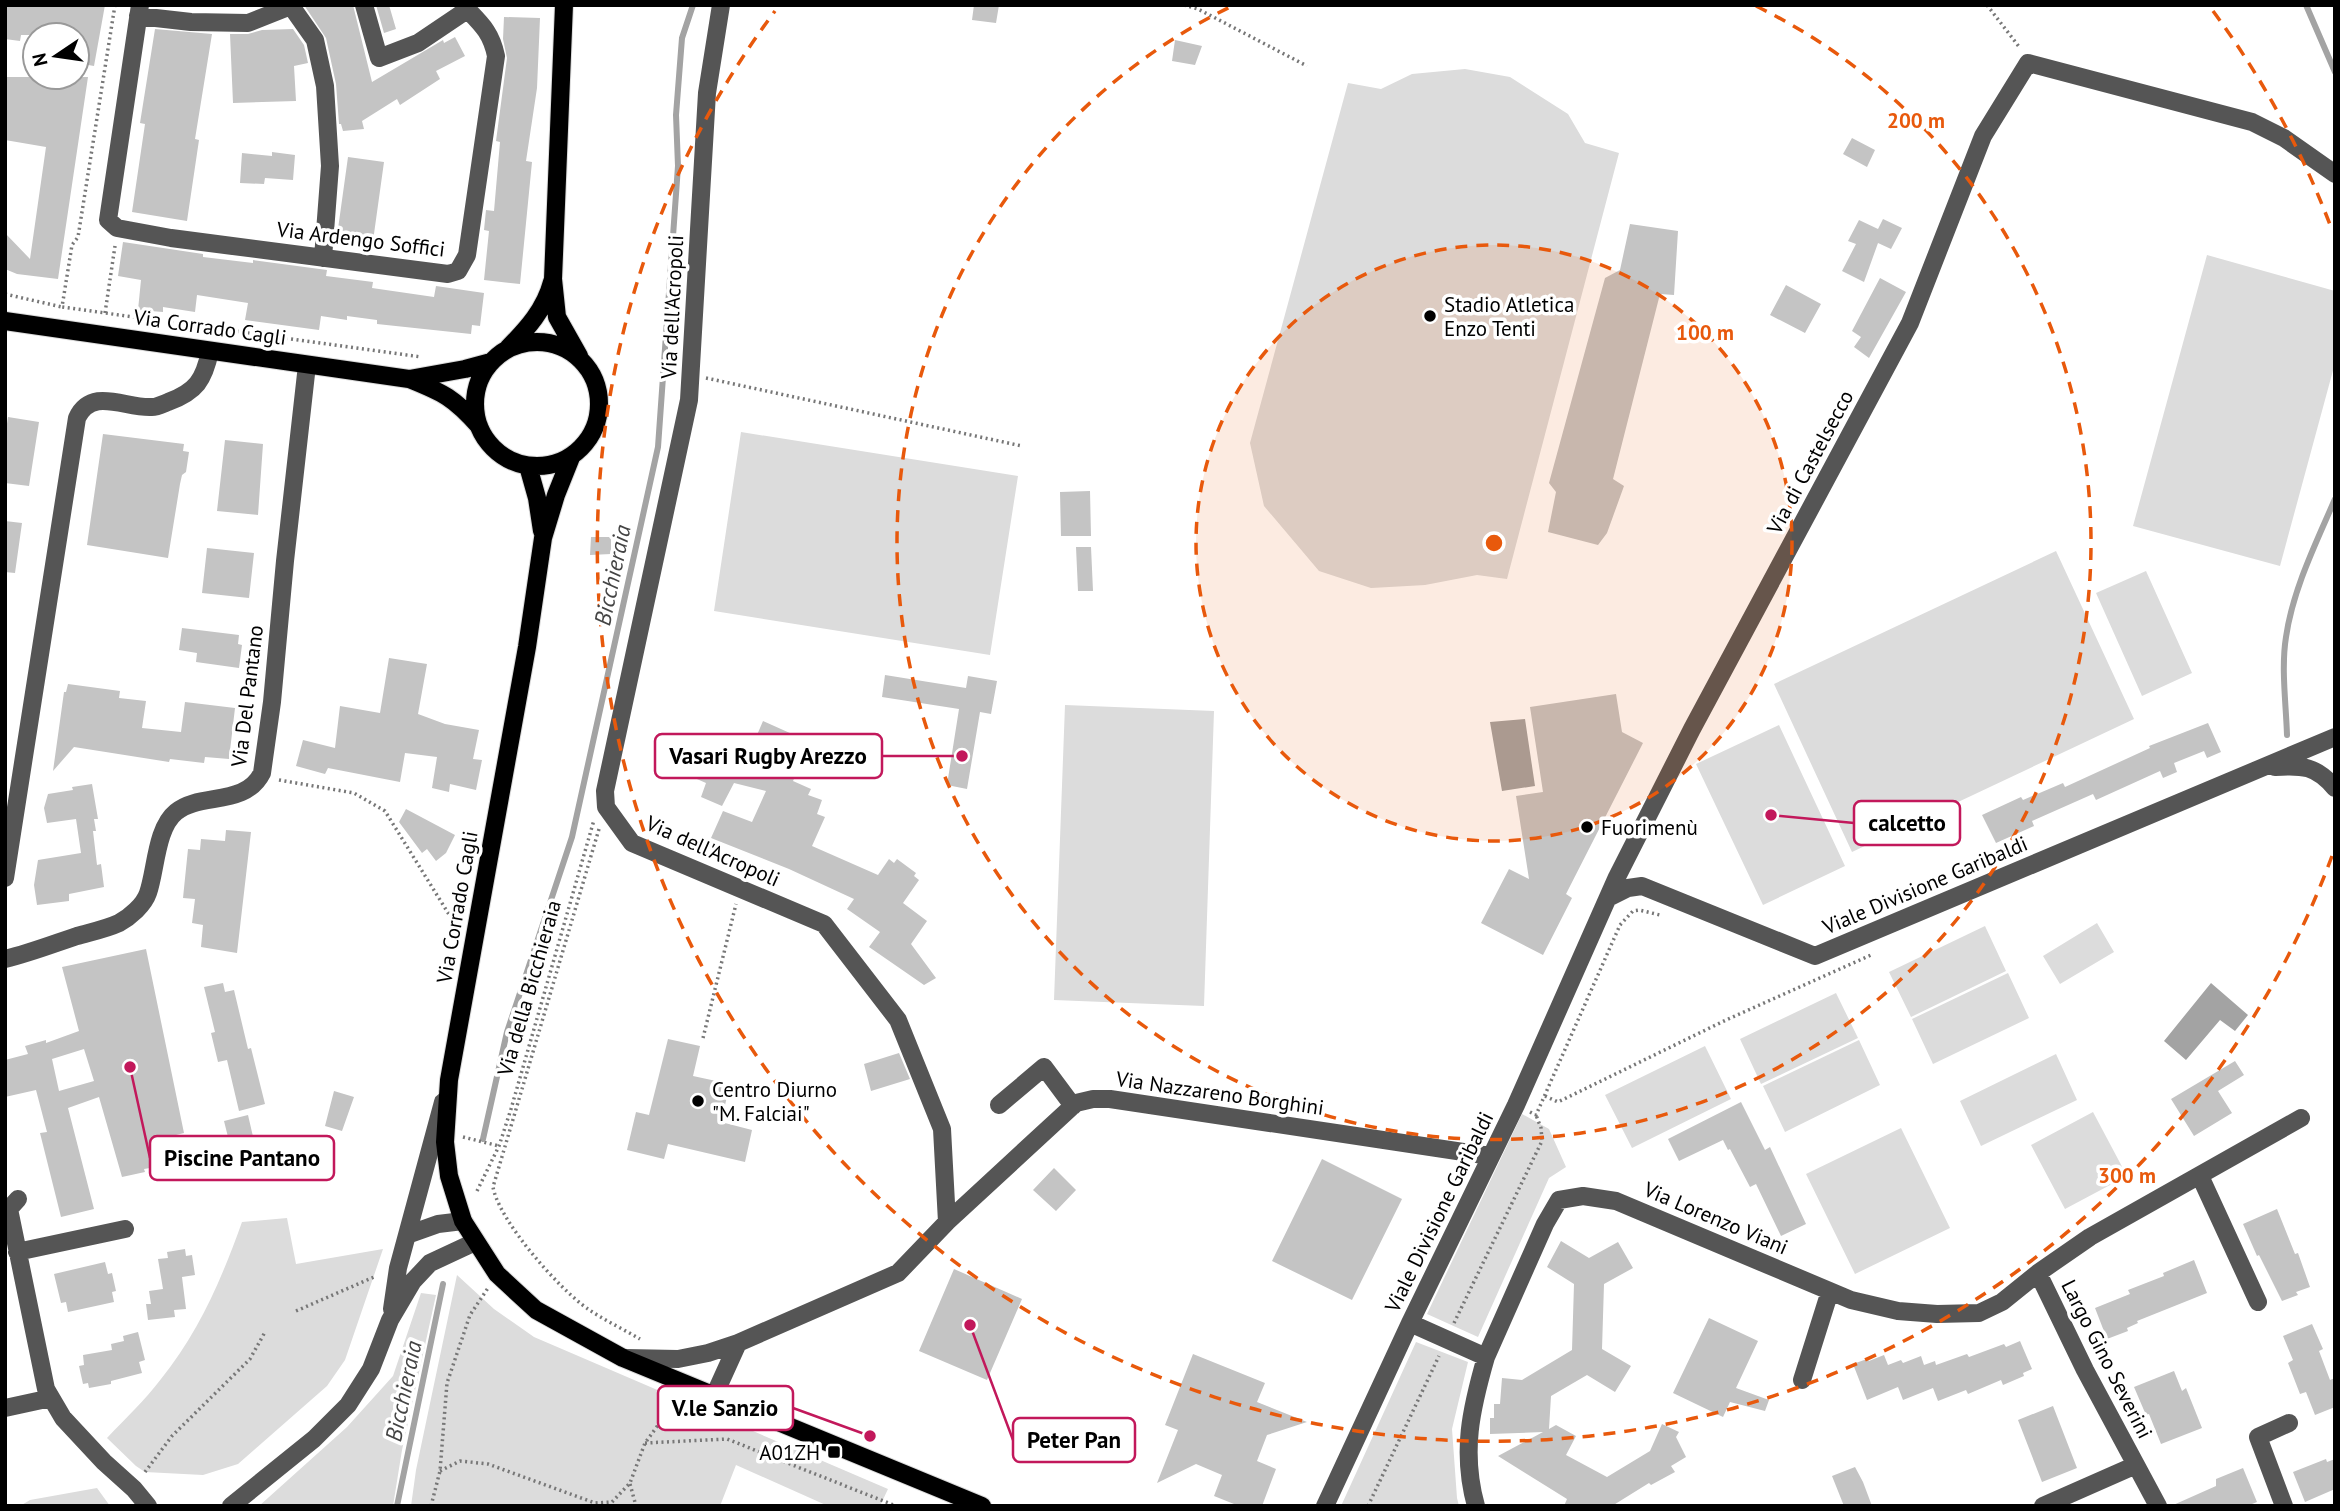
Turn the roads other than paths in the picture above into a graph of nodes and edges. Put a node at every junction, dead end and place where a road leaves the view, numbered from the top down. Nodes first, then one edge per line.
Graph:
1 (364, 5) edge
2 (565, 5) edge
3 (721, 5) edge
4 (291, 6) edge
5 (465, 7) edge
6 (139, 10) edge
7 (2335, 174) edge
8 (323, 258) junction
9 (553, 279) junction
10 (5, 321) edge
11 (506, 350) junction
12 (210, 351) junction
13 (581, 361) junction
14 (491, 362) junction
15 (307, 365) junction
16 (409, 379) junction
17 (479, 426) junction
18 (572, 455) junction
19 (528, 466) junction
20 (543, 538) junction
21 (2335, 737) edge
22 (2258, 768) junction
23 (2335, 788) edge
24 (1634, 844) junction
25 (1617, 877) joint
26 (5, 878) edge
27 (1642, 886) junction
28 (1608, 898) junction
29 (5, 959) edge
30 (449, 1080) junction
31 (999, 1105) dead end
32 (1074, 1105) junction
33 (2301, 1118) dead end
34 (1490, 1156) junction
35 (2200, 1176) junction
36 (18, 1199) dead end
37 (463, 1221) junction
38 (947, 1222) junction
39 (125, 1229) dead end
40 (407, 1236) junction
41 (475, 1242) junction
42 (18, 1252) junction
43 (2038, 1273) junction
44 (1829, 1291) junction
45 (2258, 1303) dead end
46 (390, 1320) junction
47 (1410, 1323) junction
48 (738, 1343) junction
49 (1486, 1357) junction
50 (623, 1358) junction
51 (1802, 1380) dead end
52 (714, 1396) junction
53 (51, 1398) junction
54 (5, 1408) edge
55 (2289, 1423) dead end
56 (2136, 1465) junction
57 (148, 1506) edge
58 (231, 1506) edge
59 (982, 1506) edge
60 (1325, 1506) edge
61 (1476, 1506) edge
62 (2043, 1506) edge
63 (2158, 1506) edge
64 (2284, 1506) edge

1 - 5 street
2 - 9 main road
3 - 38 street, Via dell'Acropoli
4 - 6 street
4 - 8 street
5 - 8 street, Via Ardengo Soffici
6 - 8 street, Via Ardengo Soffici
7 - 24 street, Via di Castelsecco
9 - 11 main road
9 - 13 main road
10 - 12 main road, Via Corrado Cagli
11 - 13 main road
11 - 14 main road
12 - 15 main road, Via Corrado Cagli
12 - 26 street
13 - 18 main road
14 - 16 main road
14 - 17 main road
15 - 16 main road, Via Corrado Cagli
15 - 29 street, Via Del Pantano
16 - 17 main road
17 - 19 main road
18 - 19 main road
18 - 20 main road, Via Corrado Cagli
19 - 20 main road, Via Corrado Cagli
20 - 30 main road, Via Corrado Cagli
21 - 22 street, Viale Divisione Garibaldi
22 - 23 street
22 - 27 street, Viale Divisione Garibaldi
24 - 25 street, Via di Castelsecco
24 - 27 street
25 - 28 street, Viale Divisione Garibaldi
27 - 28 street
28 - 34 street, Viale Divisione Garibaldi
30 - 37 main road, Via Corrado Cagli
30 - 40 street
31 - 32 street
32 - 34 street, Via Nazzareno Borghini
32 - 38 street
33 - 35 street, Via Lorenzo Viani
34 - 47 street, Viale Divisione Garibaldi
35 - 43 street, Via Lorenzo Viani
35 - 45 street
36 - 42 street
37 - 40 street
37 - 41 main road, Via Corrado Cagli
38 - 48 street
39 - 42 street
40 - 46 street
41 - 46 street
41 - 50 main road, Via Corrado Cagli
42 - 53 street
43 - 44 street, Via Lorenzo Viani
43 - 56 street, Largo Gino Severini
44 - 49 street, Via Lorenzo Viani
44 - 51 street
46 - 58 street
47 - 49 street
47 - 60 street, Viale Divisione Garibaldi
48 - 50 street
48 - 52 street
49 - 61 street
50 - 52 main road, Via Corrado Cagli
52 - 59 main road, Via Corrado Cagli
53 - 54 street
53 - 57 street
55 - 64 street
56 - 62 street, Largo Gino Severini
56 - 63 street, Largo Gino Severini

